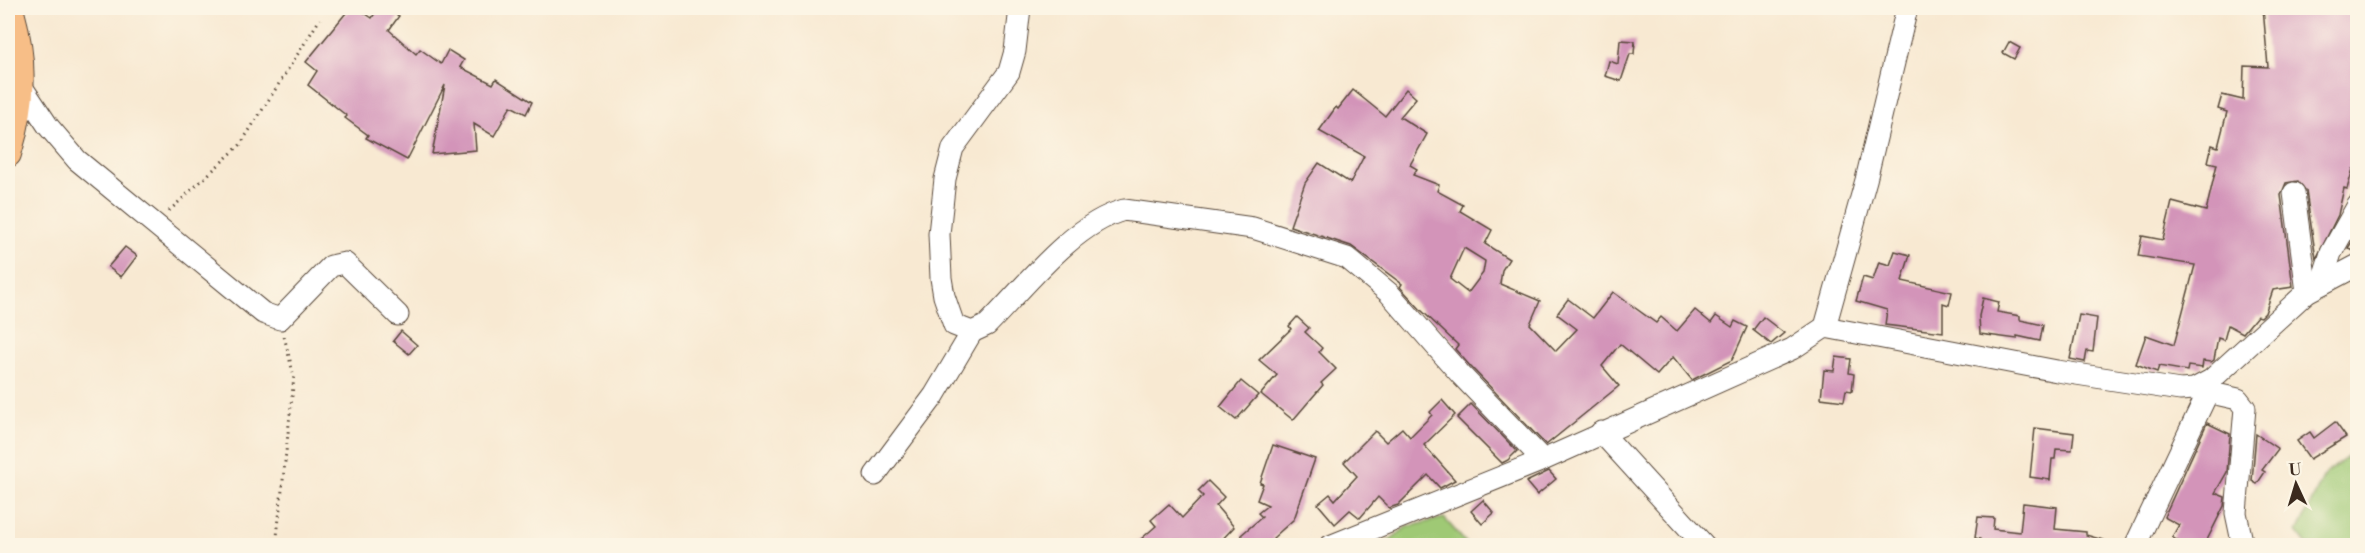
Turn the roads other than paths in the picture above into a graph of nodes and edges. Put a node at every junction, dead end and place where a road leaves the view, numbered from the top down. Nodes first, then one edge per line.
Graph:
1 (10, 8) edge
2 (1020, 8) edge
3 (1907, 8) edge
4 (22, 87) junction
5 (8, 154) edge
6 (2294, 193) dead end
7 (2358, 206) edge
8 (2358, 265) edge
9 (2314, 288) junction
10 (398, 315) dead end
11 (1825, 327) junction
12 (972, 332) junction
13 (2201, 391) junction
14 (1601, 432) junction
15 (1543, 460) junction
16 (875, 476) dead end
17 (1330, 546) edge
18 (1705, 546) edge
19 (2135, 546) edge
20 (2243, 546) edge

1 - 4 main road
2 - 12 street
3 - 11 street
4 - 5 main road
4 - 10 street
6 - 9 street
7 - 9 street
8 - 9 street
9 - 13 street
11 - 13 street
11 - 14 street
12 - 15 street
12 - 16 street
13 - 19 street
13 - 20 street
14 - 15 street
14 - 18 street
15 - 17 street

